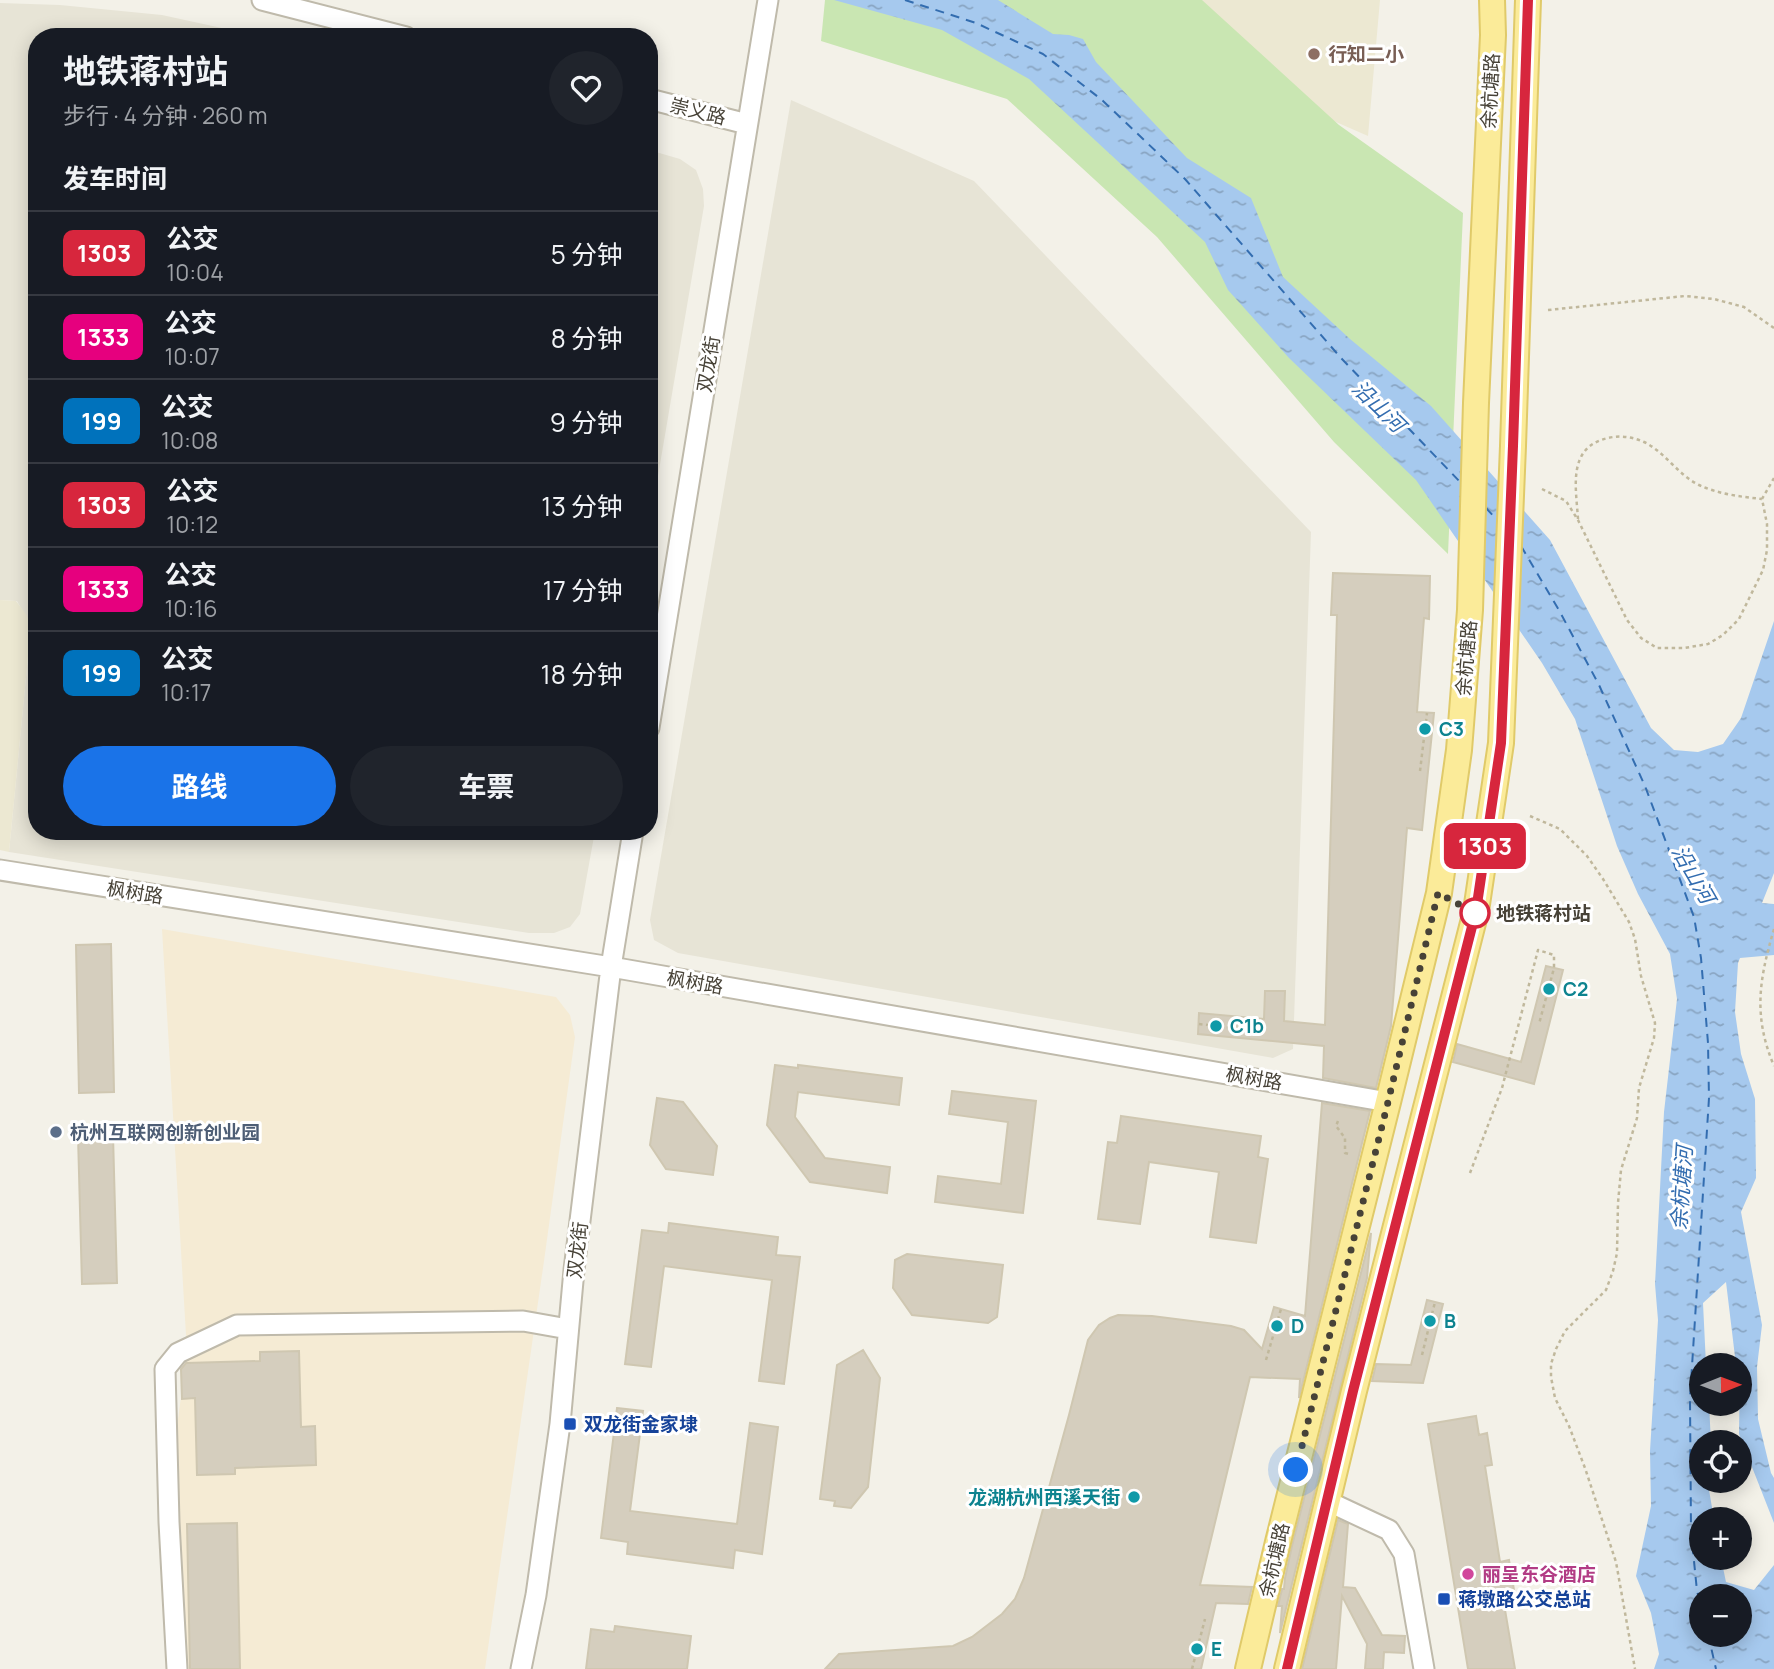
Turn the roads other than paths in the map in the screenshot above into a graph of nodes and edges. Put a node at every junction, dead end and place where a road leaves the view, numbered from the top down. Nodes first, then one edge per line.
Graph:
1 (262, 0) edge
2 (768, 0) edge
3 (1492, 0) edge
4 (1528, 0) edge
5 (371, 28) edge
6 (658, 101) edge
7 (747, 124) junction
8 (658, 673) edge
9 (631, 840) edge
10 (0, 870) edge
11 (611, 967) junction
12 (1388, 1102) junction
13 (568, 1329) junction
14 (1327, 1500) junction
15 (177, 1669) edge
16 (521, 1669) edge
17 (1248, 1669) edge
18 (1287, 1669) edge
19 (1424, 1669) edge

1 - 5 street
2 - 7 street, 双龙街
3 - 12 main road, 余杭塘路
4 - 14 main road, 余杭塘路
6 - 7 street, 崇义路
7 - 8 street, 双龙街
9 - 11 street, 双龙街
10 - 11 street, 枫树路
11 - 12 street, 枫树路
11 - 13 street, 双龙街
12 - 17 main road, 余杭塘路
13 - 15 street
13 - 16 street, 双龙街
14 - 18 main road, 余杭塘路
14 - 19 street

